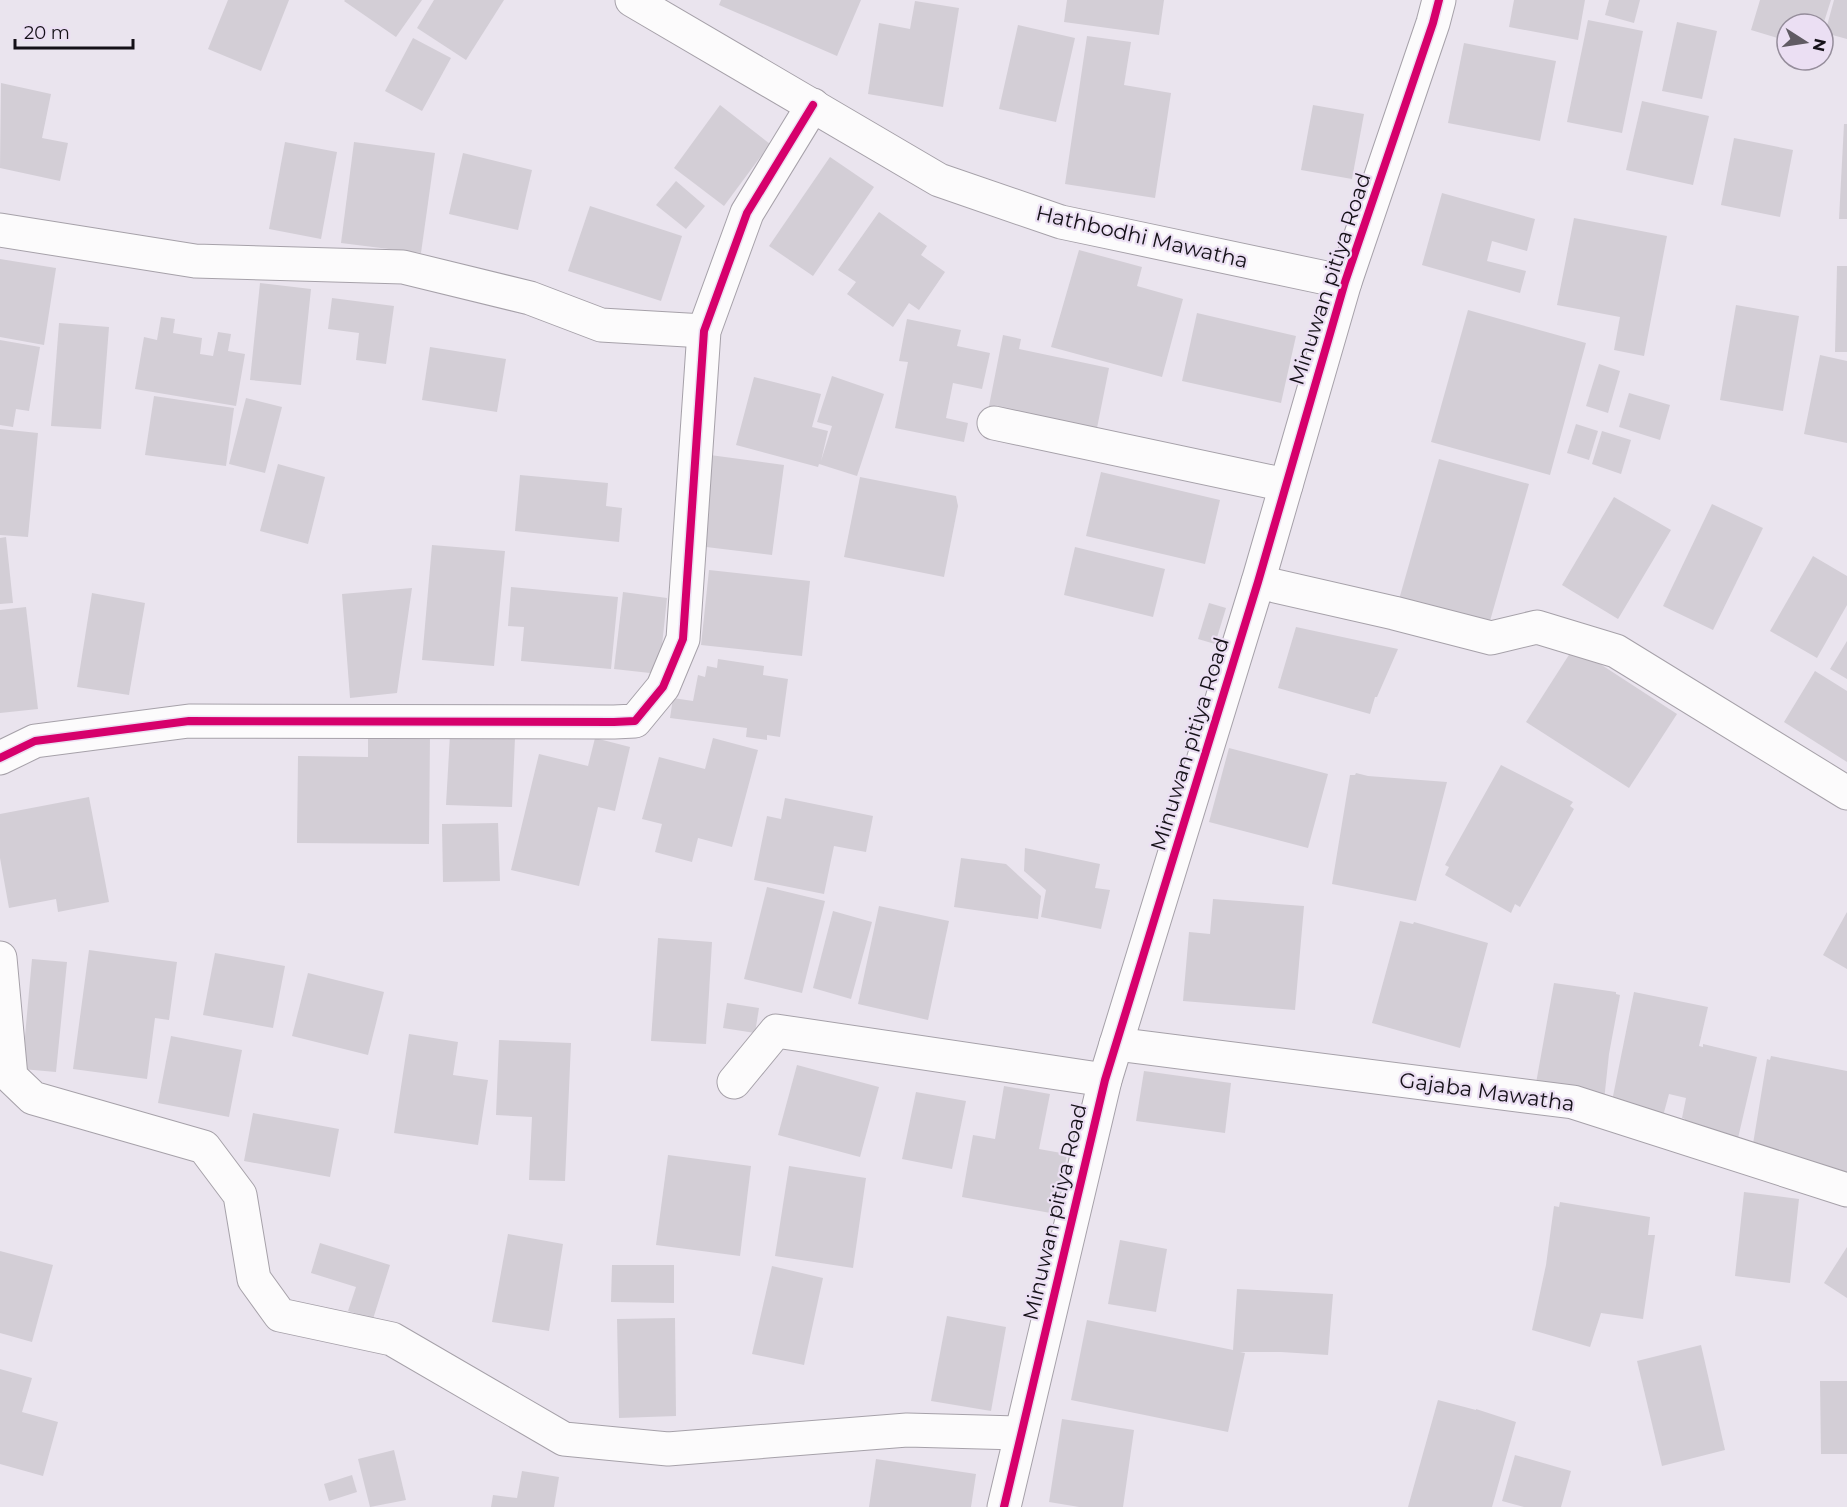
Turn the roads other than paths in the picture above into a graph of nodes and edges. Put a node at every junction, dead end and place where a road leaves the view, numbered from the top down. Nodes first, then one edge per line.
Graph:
1 (632, 0) edge
2 (1439, 0) edge
3 (813, 105) junction
4 (0, 230) edge
5 (1345, 282) junction
6 (704, 331) junction
7 (994, 423) dead end
8 (1286, 485) junction
9 (1258, 582) junction
10 (0, 758) edge
11 (1847, 792) edge
12 (0, 958) edge
13 (1116, 1044) junction
14 (1105, 1080) junction
15 (734, 1082) dead end
16 (1847, 1190) edge
17 (1021, 1433) junction
18 (1004, 1507) edge

1 - 3 street, Hathbodhi Mawatha
2 - 5 street, Minuwan pitiya Road
3 - 5 street, Hathbodhi Mawatha
3 - 6 street
4 - 6 street
5 - 8 street, Minuwan pitiya Road
6 - 10 street
7 - 8 street
8 - 9 street, Minuwan pitiya Road
9 - 11 street
9 - 13 street, Minuwan pitiya Road
12 - 17 street
13 - 14 street, Minuwan pitiya Road
13 - 16 street, Gajaba Mawatha
14 - 15 street
14 - 17 street, Minuwan pitiya Road
17 - 18 street, Minuwan pitiya Road

